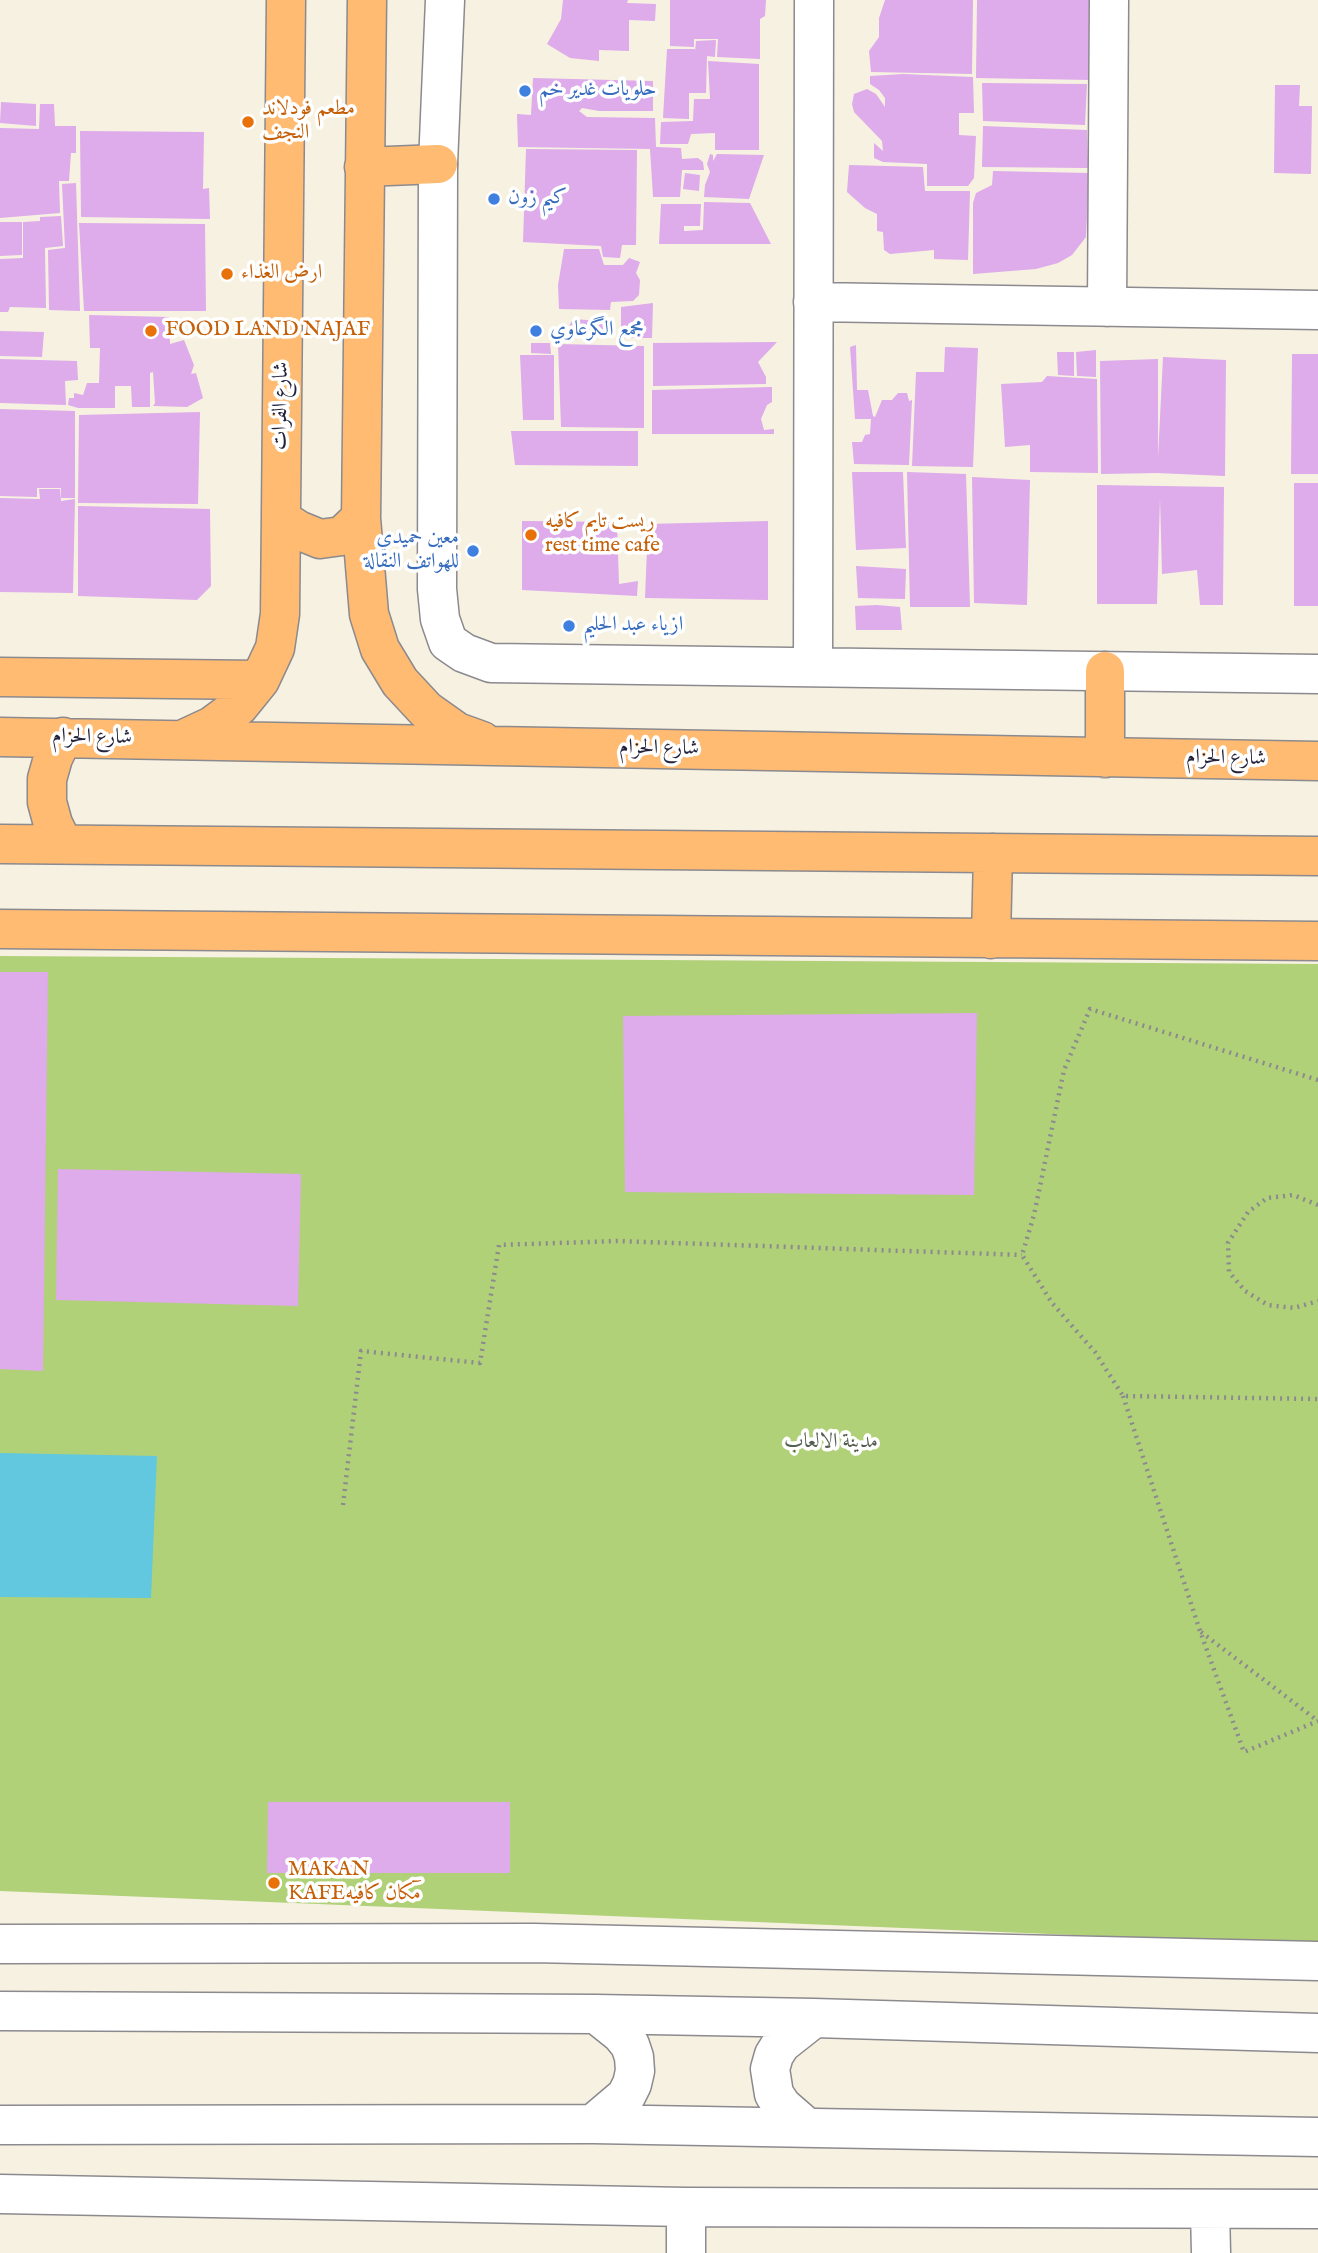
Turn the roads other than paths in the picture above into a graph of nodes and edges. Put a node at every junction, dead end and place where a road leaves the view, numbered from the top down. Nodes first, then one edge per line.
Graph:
1 (286, 0) edge
2 (367, 0) edge
3 (445, 0) edge
4 (814, 0) edge
5 (1108, 0) edge
6 (438, 164) junction
7 (364, 167) junction
8 (813, 302) junction
9 (1107, 307) junction
10 (1318, 310) edge
11 (361, 518) junction
12 (281, 519) junction
13 (813, 666) junction
14 (1105, 671) junction
15 (1318, 674) edge
16 (0, 677) edge
17 (260, 680) junction
18 (0, 737) edge
19 (63, 737) junction
20 (182, 740) junction
21 (493, 745) junction
22 (1105, 758) junction
23 (1318, 761) edge
24 (0, 844) edge
25 (64, 844) junction
26 (993, 853) junction
27 (1318, 856) edge
28 (0, 929) edge
29 (991, 939) junction
30 (1318, 941) edge
31 (0, 1944) edge
32 (1318, 1961) edge
33 (0, 2011) edge
34 (596, 2014) junction
35 (814, 2018) junction
36 (1318, 2034) edge
37 (593, 2124) junction
38 (0, 2125) edge
39 (805, 2126) junction
40 (1318, 2137) edge
41 (0, 2194) edge
42 (686, 2207) junction
43 (1210, 2209) junction
44 (1318, 2209) edge
45 (686, 2253) edge
46 (1210, 2253) edge

1 - 12 main road, شارع الفرات
2 - 7 main road
3 - 6 street
4 - 8 street
5 - 9 street
6 - 7 main road
6 - 13 street
7 - 11 main road
8 - 9 street
8 - 13 street
9 - 10 street
11 - 12 main road
11 - 21 main road
12 - 17 main road, شارع الفرات
13 - 14 street
14 - 15 street
14 - 22 main road
16 - 17 main road
17 - 20 main road, شارع الفرات
18 - 19 main road, شارع الحزام
19 - 20 main road, شارع الحزام
19 - 25 main road
20 - 21 main road, شارع الحزام
21 - 22 main road, شارع الحزام
22 - 23 main road, شارع الحزام
24 - 25 main road
25 - 26 main road
26 - 27 main road
26 - 29 main road
28 - 29 main road
29 - 30 main road
31 - 32 street
33 - 34 street
34 - 35 street
34 - 37 street
35 - 36 street
35 - 39 street
37 - 38 street
37 - 39 street
39 - 40 street
41 - 42 street
42 - 43 street
42 - 45 street
43 - 44 street
43 - 46 street

